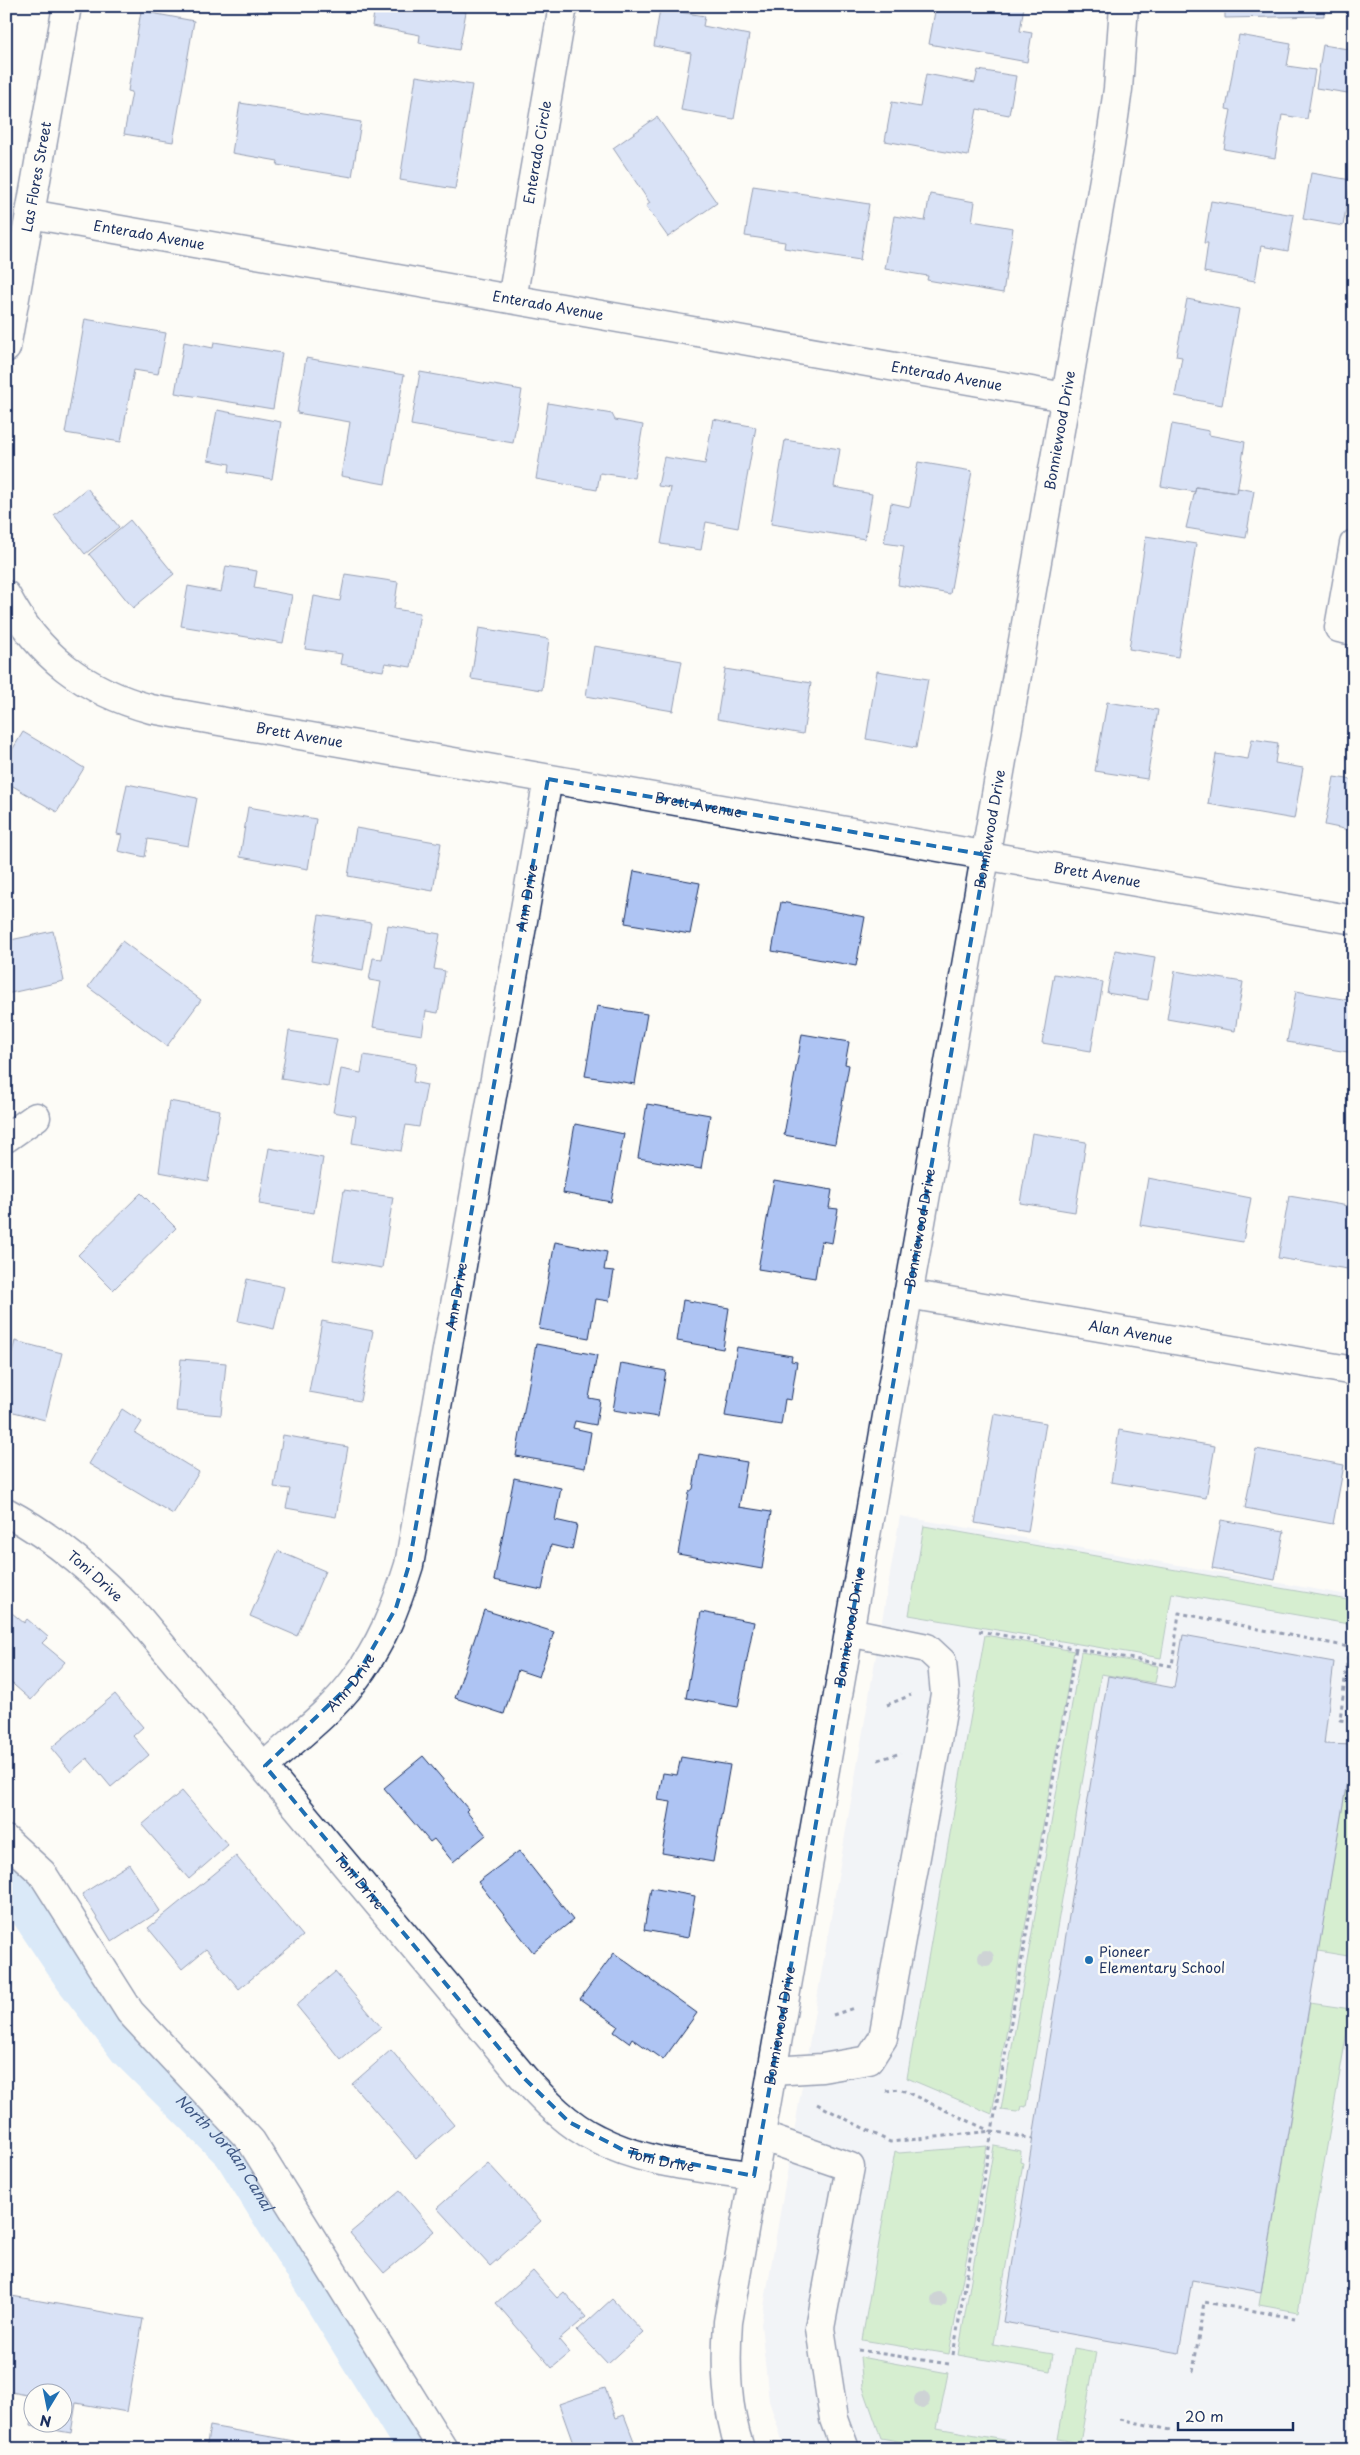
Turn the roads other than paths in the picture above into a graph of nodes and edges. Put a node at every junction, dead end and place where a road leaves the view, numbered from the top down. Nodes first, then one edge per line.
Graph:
1 (67, 6) edge
2 (563, 6) edge
3 (1124, 6) edge
4 (30, 214) junction
5 (512, 299) junction
6 (6, 348) edge
7 (1065, 397) junction
8 (1354, 544) edge
9 (6, 595) edge
10 (1354, 631) edge
11 (548, 779) junction
12 (986, 855) junction
13 (1354, 920) edge
14 (36, 1117) dead end
15 (6, 1138) edge
16 (908, 1294) junction
17 (1354, 1371) edge
18 (6, 1512) edge
19 (849, 1632) junction
20 (264, 1766) junction
21 (6, 1840) edge
22 (772, 2071) junction
23 (761, 2136) junction
24 (754, 2176) junction
25 (443, 2449) edge
26 (740, 2449) edge
27 (845, 2449) edge

1 - 4 street, Las Flores Street
2 - 5 street, Enterado Circle
3 - 7 street, Bonniewood Drive
4 - 5 street, Enterado Avenue
4 - 6 street, Las Flores Street
5 - 7 street, Enterado Avenue
7 - 12 street, Bonniewood Drive
8 - 10 street
9 - 11 street, Brett Avenue
11 - 12 street, Brett Avenue
11 - 20 street, Ann Drive
12 - 13 street, Brett Avenue
12 - 16 street, Bonniewood Drive
14 - 15 street
16 - 17 street, Alan Avenue
16 - 19 street, Bonniewood Drive
18 - 20 street, Toni Drive
19 - 22 street, Bonniewood Drive
19 - 22 street
20 - 24 street, Toni Drive
21 - 25 street
22 - 23 street, Bonniewood Drive
23 - 24 street, Bonniewood Drive
23 - 27 street
24 - 26 street, Bonniewood Drive

